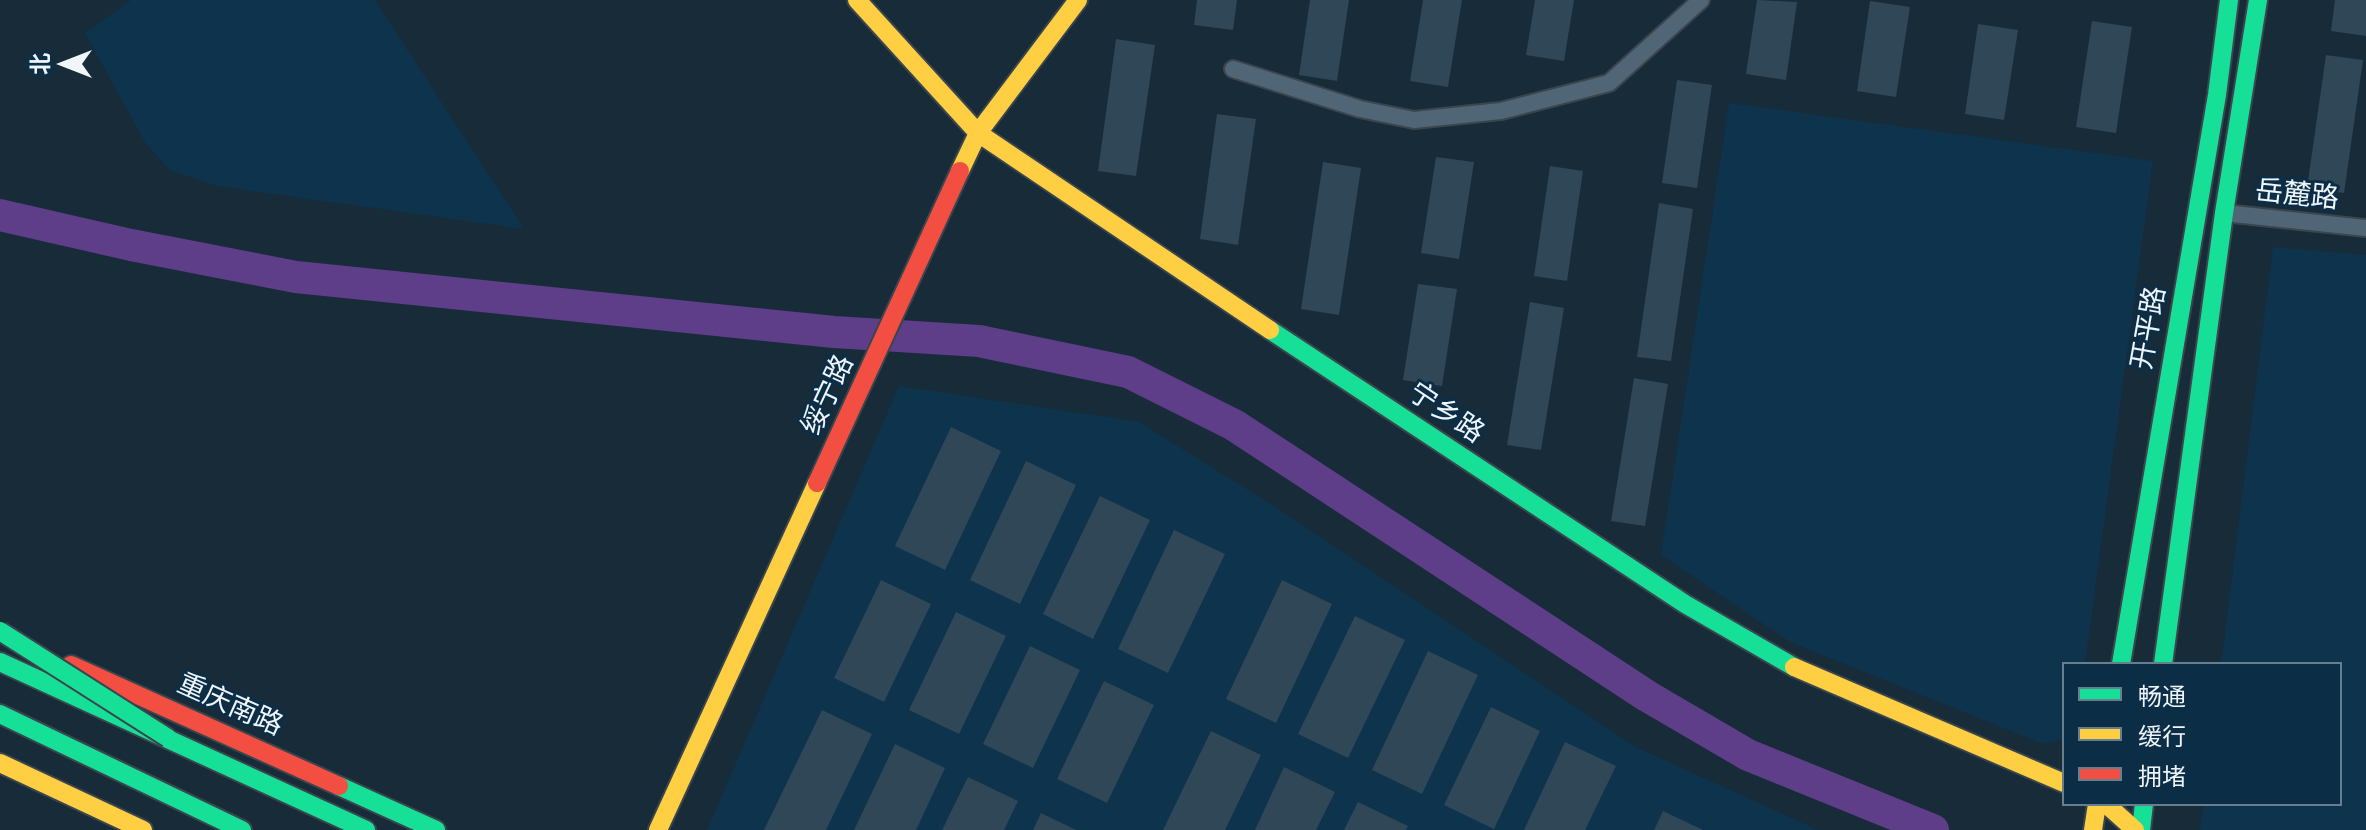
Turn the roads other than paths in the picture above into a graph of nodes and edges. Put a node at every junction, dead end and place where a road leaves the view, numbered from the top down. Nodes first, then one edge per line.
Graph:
1 (857, 0) edge
2 (1078, 0) edge
3 (1701, 0) edge
4 (2229, 0) edge
5 (2258, 0) edge
6 (1233, 69) dead end
7 (978, 133) junction
8 (2224, 213) junction
9 (2366, 228) edge
10 (0, 632) edge
11 (0, 662) edge
12 (2121, 662) edge
13 (2163, 662) edge
14 (0, 714) edge
15 (168, 738) junction
16 (0, 763) edge
17 (2062, 782) edge
18 (2097, 806) edge
19 (2108, 806) edge
20 (2144, 806) edge
21 (143, 830) edge
22 (242, 830) edge
23 (366, 830) edge
24 (436, 830) edge
25 (658, 830) edge
26 (2093, 830) edge
27 (2138, 830) edge

1 - 7 main road, 宁乡路
2 - 7 main road, 绥宁路
3 - 6 street
4 - 12 main road, 开平路
5 - 8 main road, 开平路
7 - 17 main road, 宁乡路
7 - 25 main road, 绥宁路
8 - 9 street, 岳麓路
8 - 13 main road, 开平路
10 - 15 main road, bridge
10 - 24 main road, 重庆南路
11 - 15 main road, bridge
14 - 22 main road
15 - 23 main road
16 - 21 main road
18 - 26 main road
19 - 27 main road
20 - 27 main road

